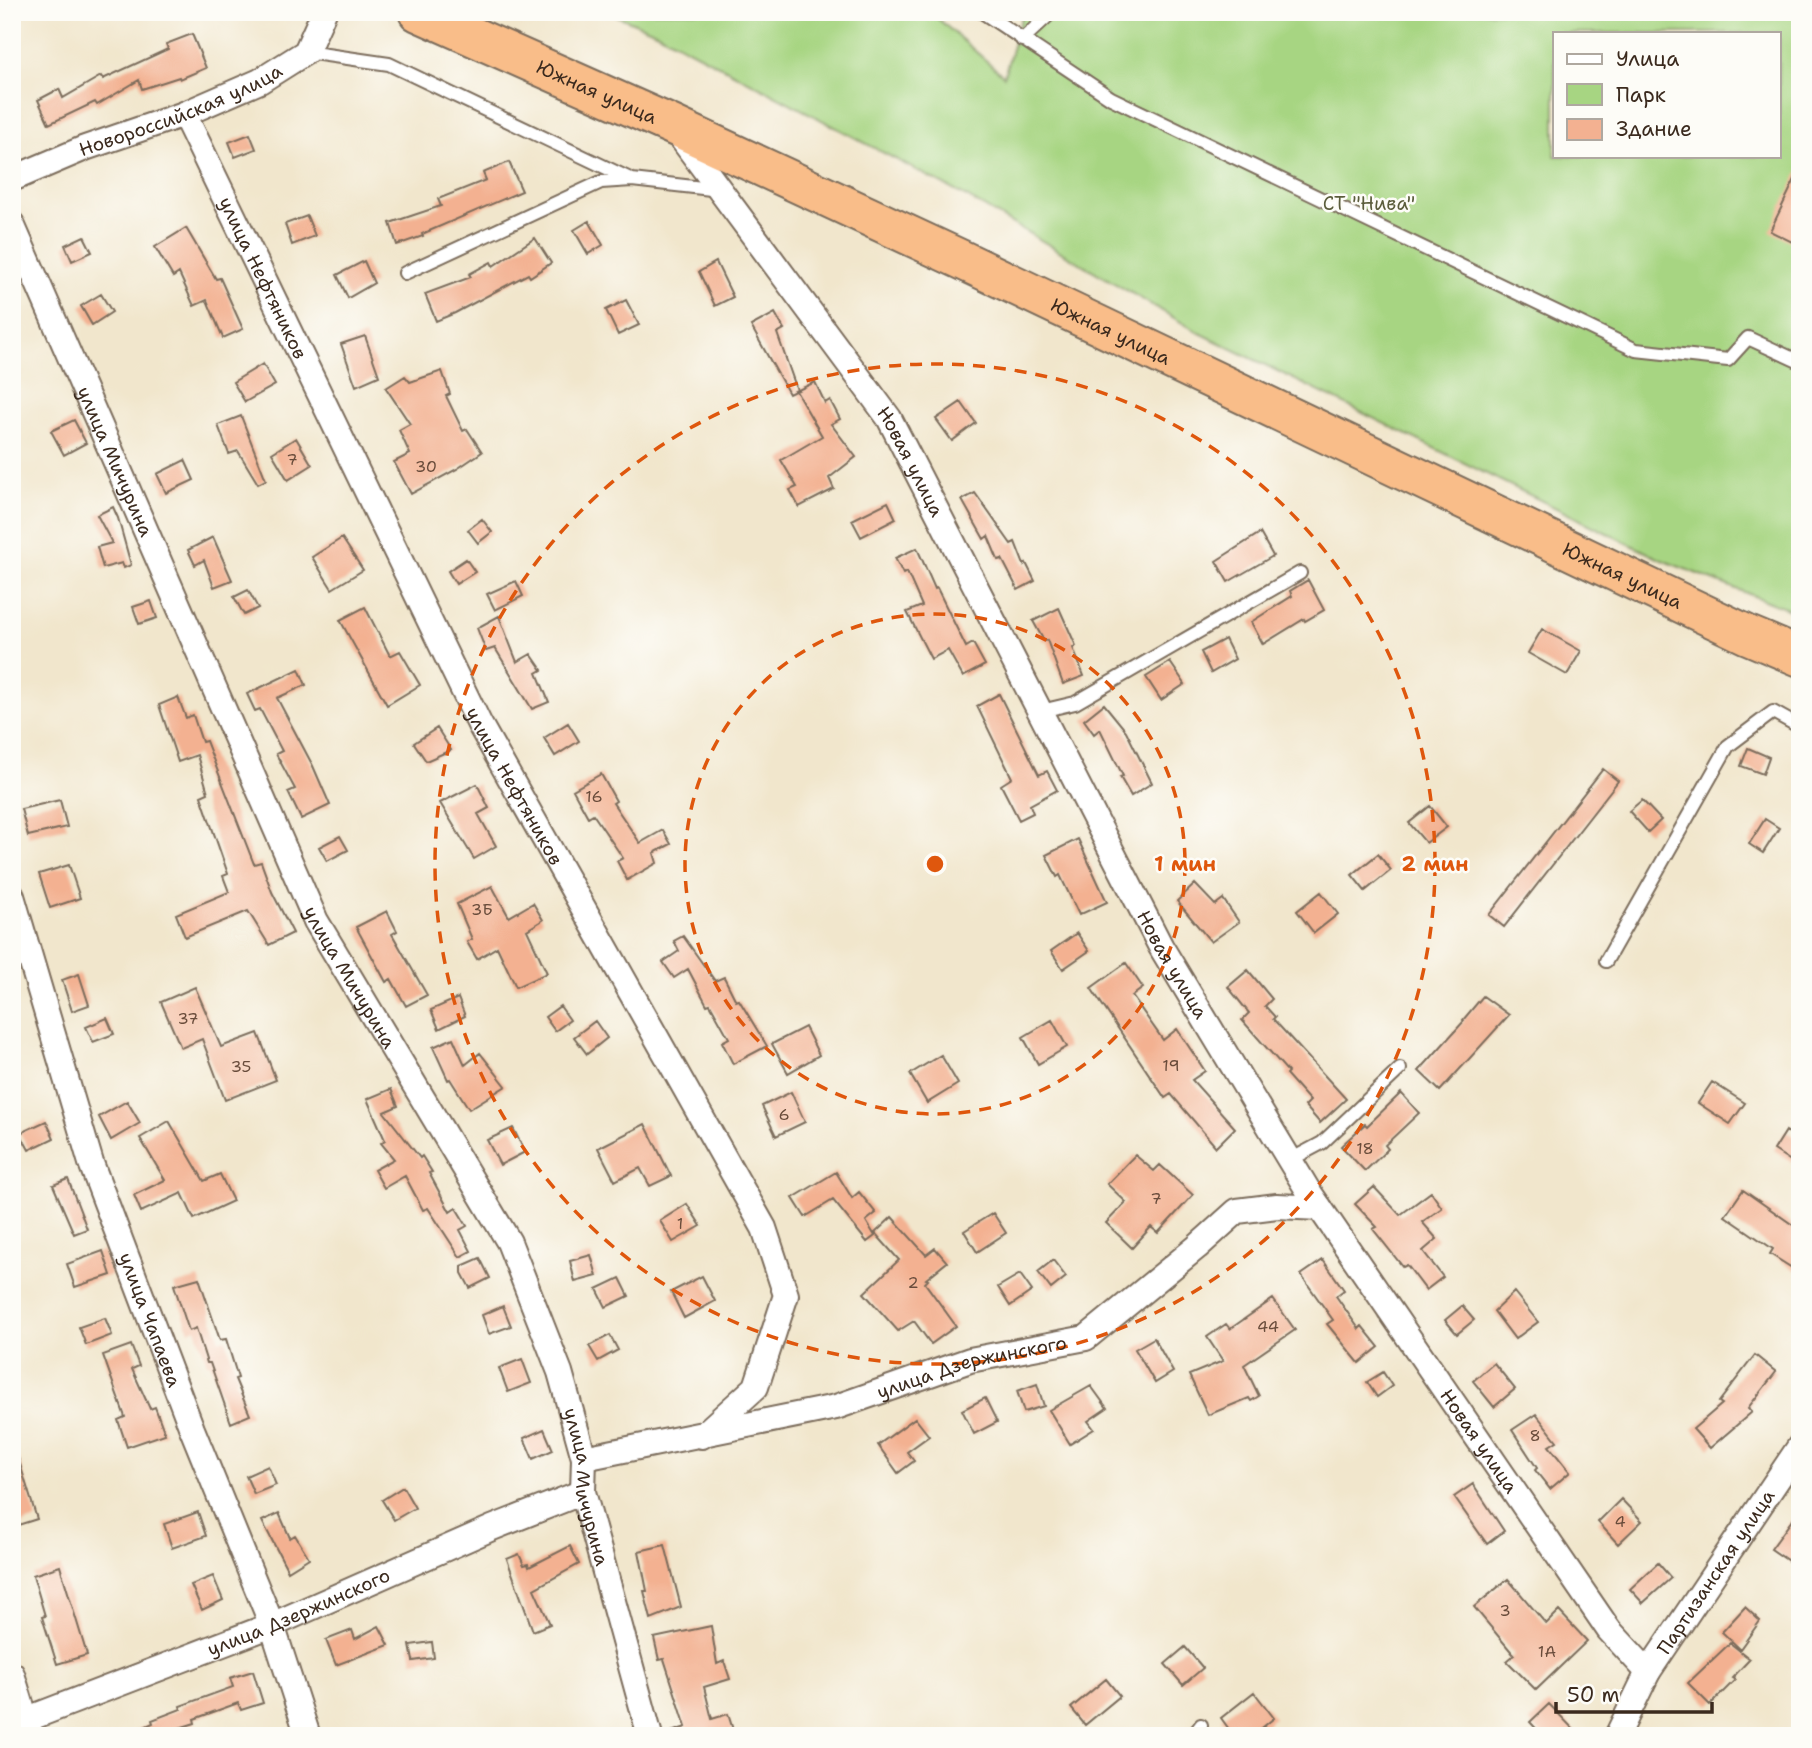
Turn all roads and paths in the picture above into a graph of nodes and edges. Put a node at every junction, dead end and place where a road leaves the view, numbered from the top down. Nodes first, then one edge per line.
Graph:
1 (324, 12) edge
2 (418, 12) edge
3 (982, 12) edge
4 (1052, 12) edge
5 (1023, 40) junction
6 (306, 52) junction
7 (184, 114) junction
8 (672, 125) junction
9 (12, 179) edge
10 (632, 180) junction
11 (720, 190) junction
12 (12, 224) edge
13 (405, 273) dead end
14 (1800, 362) edge
15 (1300, 573) dead end
16 (1800, 655) edge
17 (1041, 711) junction
18 (1800, 727) edge
19 (12, 896) edge
20 (1605, 961) dead end
21 (1400, 1069) dead end
22 (1290, 1160) junction
23 (1320, 1208) junction
24 (702, 1436) junction
25 (1800, 1446) edge
26 (584, 1458) junction
27 (583, 1492) junction
28 (272, 1625) junction
29 (1648, 1672) junction
30 (12, 1674) edge
31 (1201, 1725) dead end
32 (23, 1727) edge
33 (308, 1736) edge
34 (650, 1736) edge
35 (1193, 1736) edge
36 (1617, 1736) edge

1 - 6 street
2 - 8 highway, Южная улица
3 - 5 lane
4 - 5 lane
5 - 14 lane
6 - 7 street, Новороссийская улица
6 - 10 lane
7 - 9 street, Новороссийская улица
7 - 24 street, улица Нефтяников
8 - 11 street, Новая улица
8 - 16 highway, Южная улица
10 - 11 lane
10 - 13 lane
11 - 17 street, Новая улица
12 - 26 street, улица Мичурина
15 - 17 lane
17 - 22 street, Новая улица
18 - 20 lane
19 - 28 street, улица Чапаева
21 - 22 lane
22 - 23 street, Новая улица
23 - 24 street, улица Дзержинского
23 - 29 street, Новая улица
24 - 26 street, улица Дзержинского
25 - 29 street, Партизанская улица
26 - 27 street, улица Мичурина
27 - 28 street, улица Дзержинского
27 - 34 street, улица Мичурина
28 - 32 street, улица Дзержинского
28 - 33 street, улица Чапаева
29 - 36 street, Партизанская улица
30 - 32 street
31 - 35 lane

